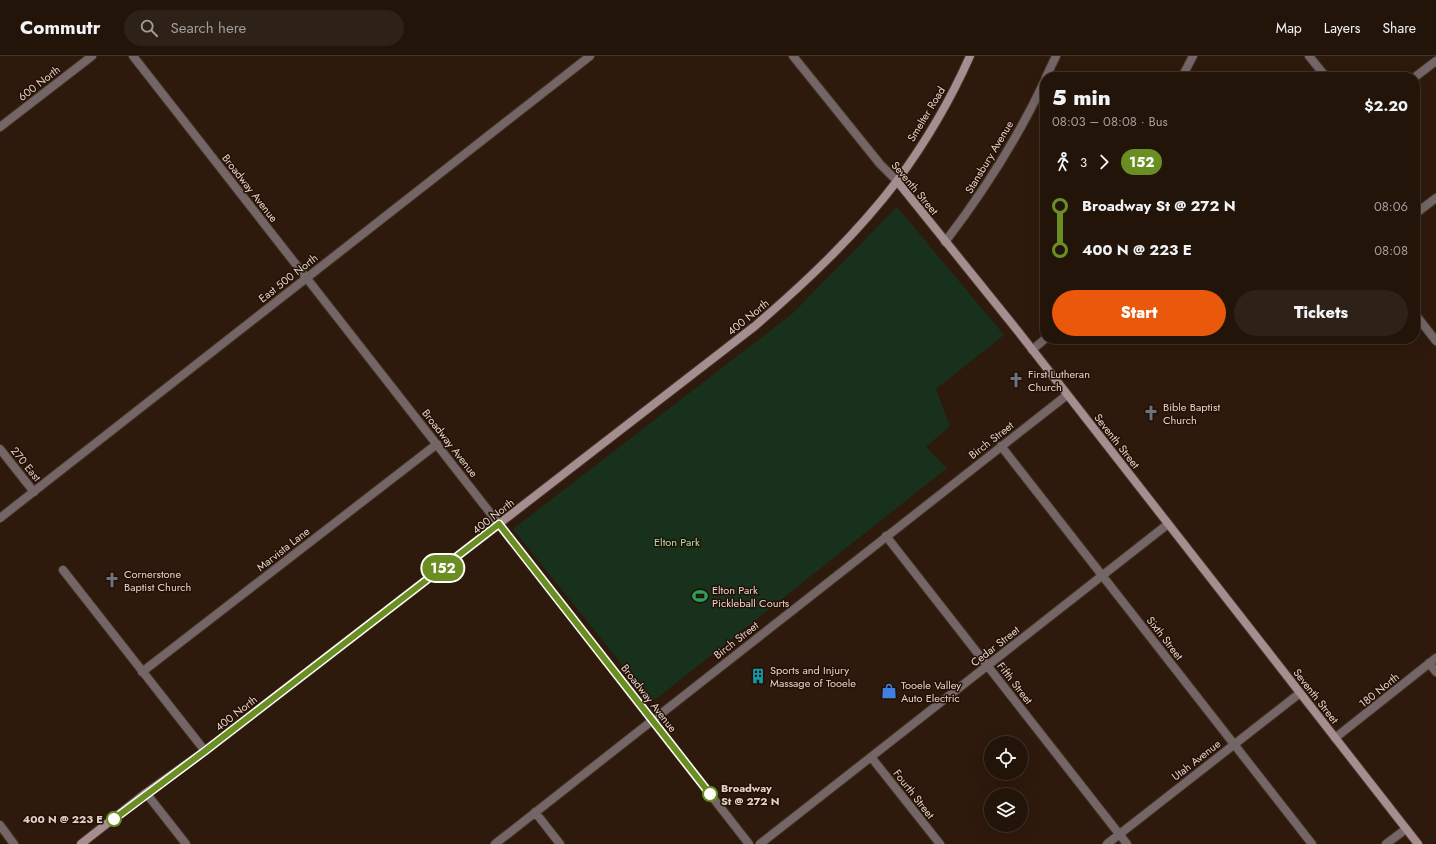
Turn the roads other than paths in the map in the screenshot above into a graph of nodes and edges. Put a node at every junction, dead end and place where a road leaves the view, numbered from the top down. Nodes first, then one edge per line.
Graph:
1 (92, 56) edge
2 (133, 56) edge
3 (590, 56) edge
4 (793, 56) edge
5 (970, 56) edge
6 (1056, 56) edge
7 (1193, 56) edge
8 (1309, 56) edge
9 (1436, 61) edge
10 (1048, 72) edge
11 (1185, 72) edge
12 (1322, 72) edge
13 (1420, 73) edge
14 (1040, 90) edge
15 (0, 127) edge
16 (897, 181) junction
17 (1436, 198) edge
18 (1420, 210) edge
19 (945, 242) junction
20 (306, 278) junction
21 (1420, 320) edge
22 (1435, 336) edge
23 (1040, 343) edge
24 (1032, 350) junction
25 (1067, 395) junction
26 (436, 444) junction
27 (1000, 446) junction
28 (0, 450) edge
29 (34, 492) junction
30 (0, 518) edge
31 (499, 524) junction
32 (1168, 524) junction
33 (886, 536) junction
34 (63, 570) dead end
35 (1102, 576) junction
36 (1433, 661) edge
37 (987, 666) junction
38 (142, 672) junction
39 (1436, 672) edge
40 (1300, 693) junction
41 (653, 720) junction
42 (1335, 738) junction
43 (1234, 744) junction
44 (205, 751) junction
45 (871, 757) junction
46 (146, 793) junction
47 (535, 812) junction
48 (0, 825) edge
49 (1406, 829) junction
50 (1119, 834) junction
51 (14, 844) edge
52 (81, 844) edge
53 (186, 844) edge
54 (495, 844) edge
55 (560, 844) edge
56 (749, 844) edge
57 (760, 844) edge
58 (940, 844) edge
59 (1107, 844) edge
60 (1126, 844) edge
61 (1312, 844) edge
62 (1386, 844) edge
63 (1418, 844) edge

1 - 15 street, 600 North
2 - 20 street, Broadway Avenue
3 - 20 street, East 500 North
4 - 16 street, Seventh Street
5 - 16 street, Smelter Road
6 - 10 street
7 - 11 street
8 - 12 street
9 - 13 street
14 - 19 street, Stansbury Avenue
16 - 19 street, Seventh Street
16 - 31 street, 400 North
17 - 18 street
19 - 24 street, Seventh Street
20 - 26 street, Broadway Avenue
20 - 29 street, East 500 North
21 - 22 street
23 - 24 street
24 - 25 street, Seventh Street
25 - 27 street, Birch Street
25 - 32 street, Seventh Street
26 - 31 street, Broadway Avenue
26 - 38 street, Marvista Lane
27 - 33 street, Birch Street
27 - 35 street, Sixth Street
28 - 29 street, 270 East
29 - 30 street, East 500 North
31 - 41 street, Broadway Avenue
31 - 44 street, 400 North
32 - 35 street, Cedar Street
32 - 40 street, Seventh Street
33 - 37 street, Fifth Street
33 - 41 street, Birch Street
34 - 38 street
35 - 37 street, Cedar Street
35 - 43 street, Sixth Street
36 - 39 street
36 - 42 street, 180 North
37 - 45 street, Cedar Street
37 - 50 street, Fifth Street
38 - 44 street
40 - 42 street, Seventh Street
40 - 43 street, Utah Avenue
41 - 47 street, Birch Street
41 - 56 street, Broadway Avenue
42 - 49 street, Seventh Street
43 - 50 street, Utah Avenue
43 - 61 street, Sixth Street
44 - 46 street, 400 North
45 - 57 street, Cedar Street
45 - 58 street, Fourth Street
46 - 52 street, 400 North
46 - 53 street
47 - 54 street, Birch Street
47 - 55 street
48 - 51 street
49 - 62 street
49 - 63 street, Seventh Street
50 - 59 street, Utah Avenue
50 - 60 street, Fifth Street

